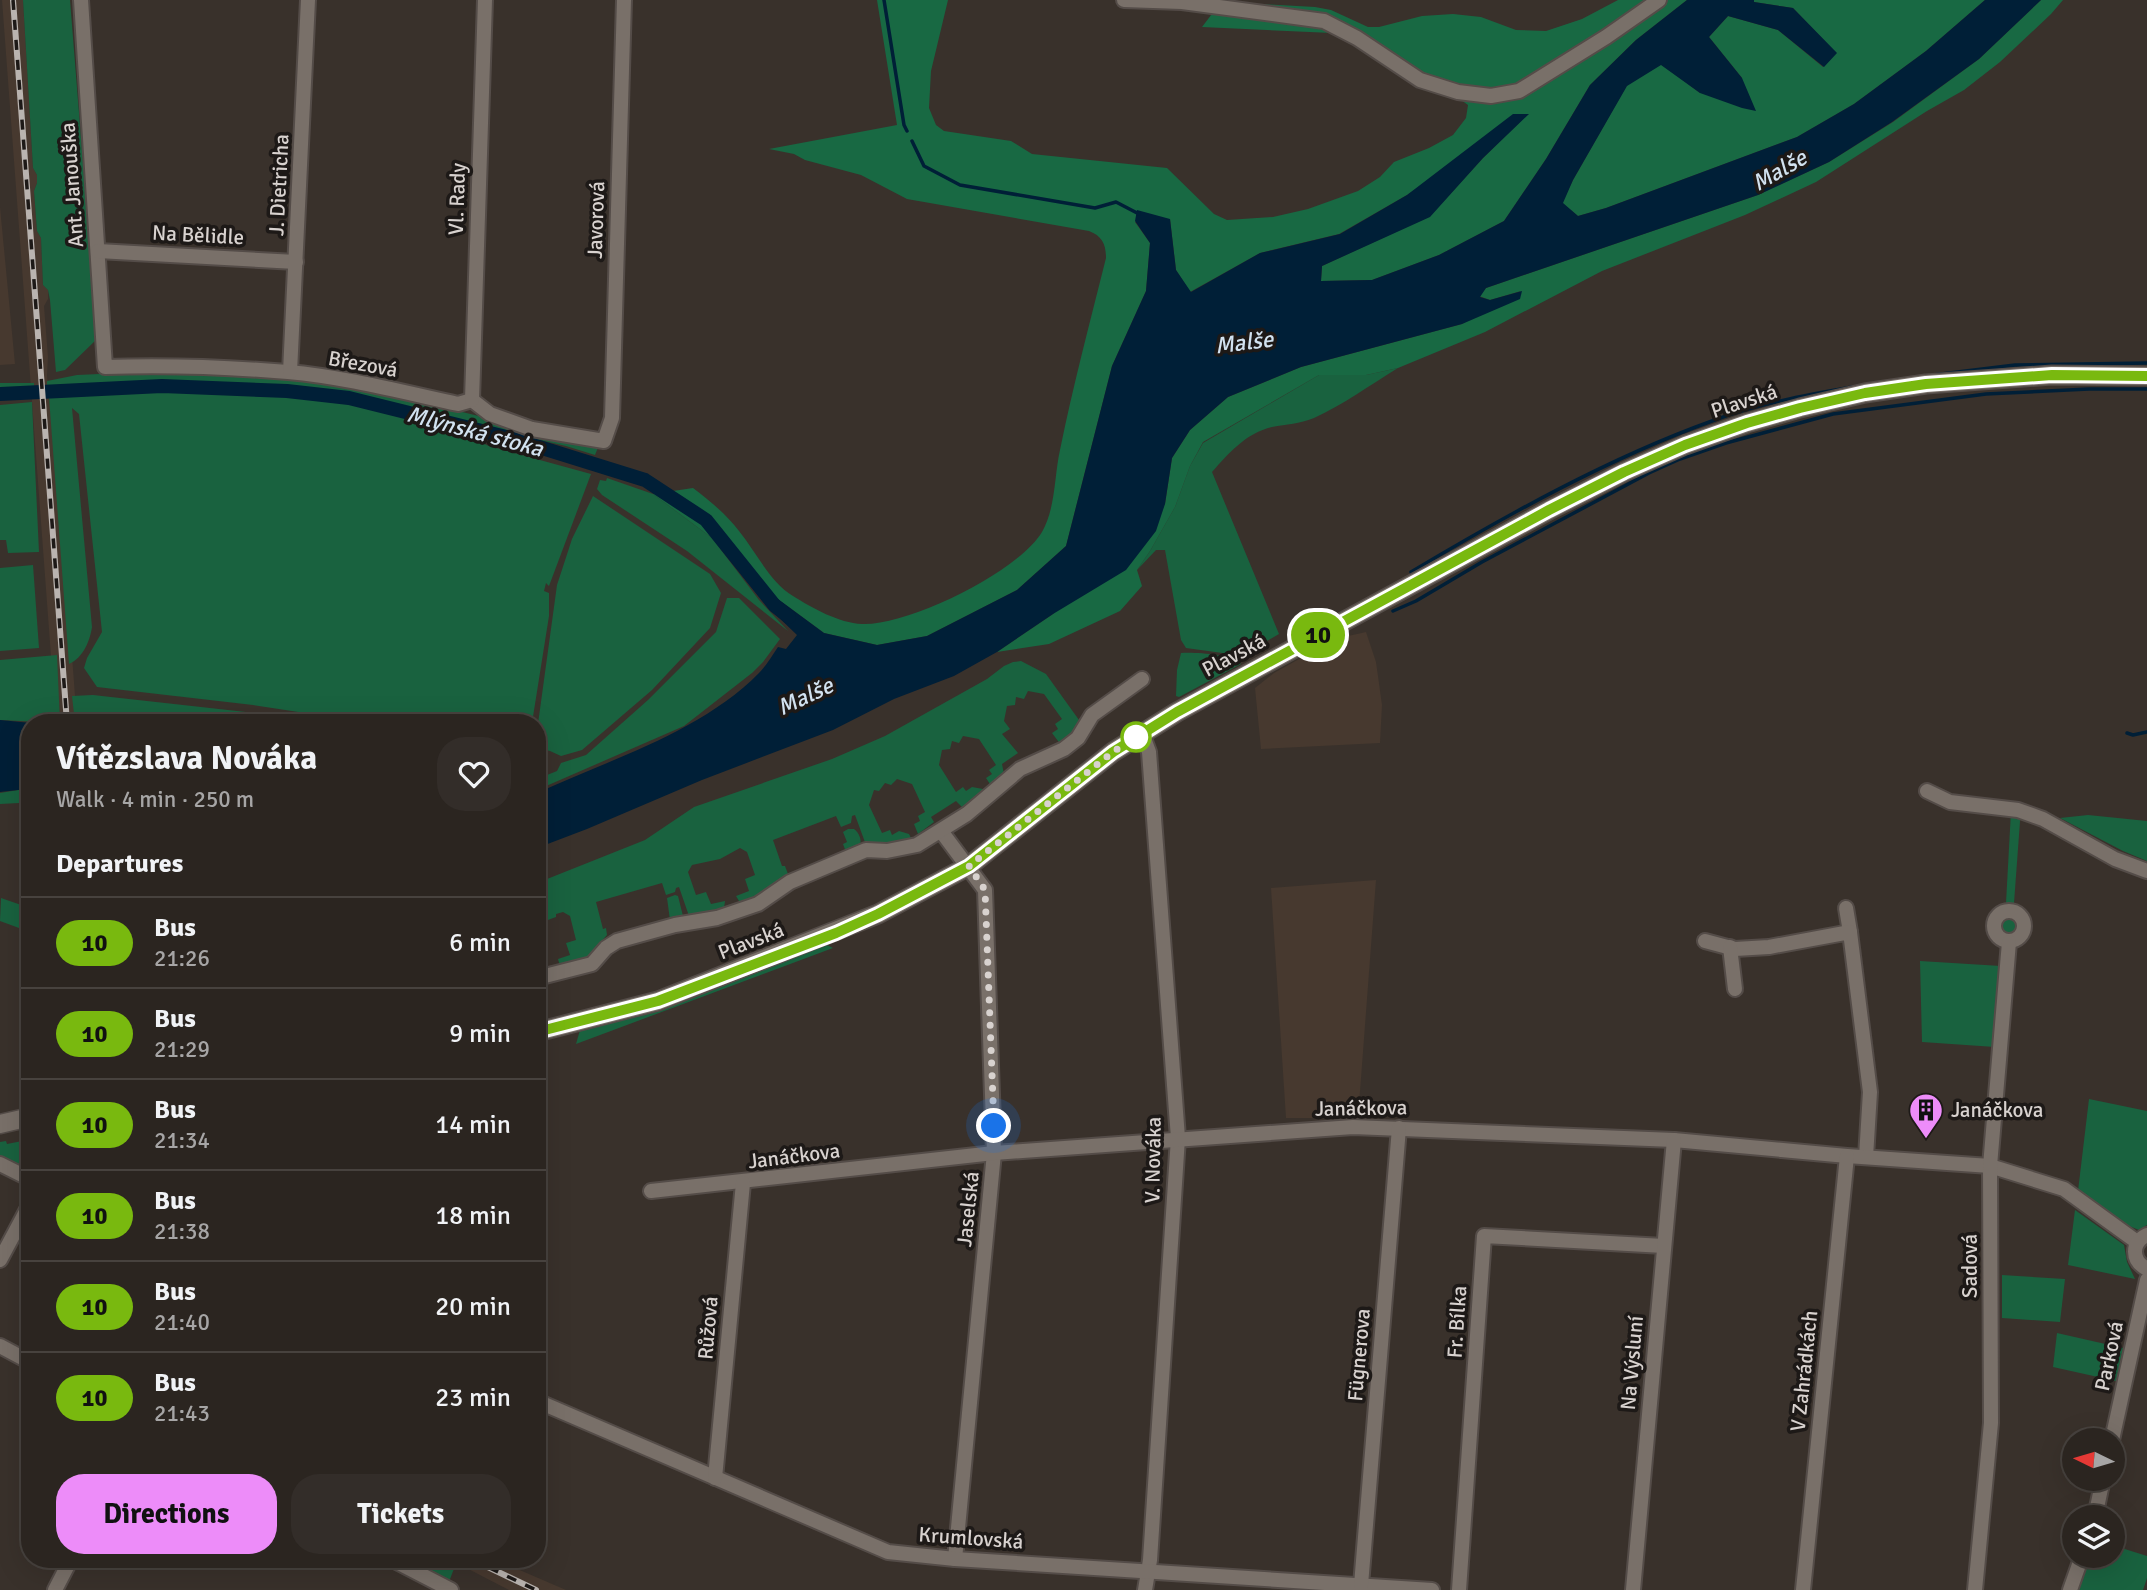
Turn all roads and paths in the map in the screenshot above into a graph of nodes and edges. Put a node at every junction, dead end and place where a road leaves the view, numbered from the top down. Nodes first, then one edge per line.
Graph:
1 (81, 0) edge
2 (308, 0) edge
3 (485, 0) edge
4 (624, 0) edge
5 (1124, 0) edge
6 (1659, 0) edge
7 (97, 251) junction
8 (296, 262) junction
9 (105, 367) joint
10 (290, 372) junction
11 (2147, 376) edge
12 (472, 400) junction
13 (1142, 679) dead end
14 (1142, 733) junction
15 (1927, 791) dead end
16 (941, 831) junction
17 (969, 866) junction
18 (2147, 871) edge
19 (1846, 908) dead end
20 (1850, 932) junction
21 (1705, 941) dead end
22 (2009, 942) dead end
23 (1730, 947) junction
24 (546, 976) edge
25 (1735, 989) dead end
26 (546, 1030) edge
27 (21, 1119) edge
28 (0, 1124) edge
29 (1399, 1128) junction
30 (1178, 1138) junction
31 (1674, 1140) junction
32 (995, 1153) junction
33 (1847, 1156) junction
34 (1866, 1157) junction
35 (0, 1164) edge
36 (1990, 1166) junction
37 (21, 1175) edge
38 (743, 1183) junction
39 (651, 1192) dead end
40 (21, 1221) edge
41 (2142, 1238) edge
42 (1664, 1246) junction
43 (0, 1260) edge
44 (2147, 1269) edge
45 (2147, 1280) edge
46 (0, 1346) edge
47 (21, 1357) edge
48 (546, 1405) edge
49 (2115, 1428) edge
50 (715, 1478) junction
51 (955, 1559) junction
52 (66, 1568) edge
53 (405, 1568) edge
54 (2078, 1568) edge
55 (1149, 1571) junction
56 (1361, 1585) junction
57 (432, 1586) edge
58 (55, 1590) edge
59 (451, 1590) edge
60 (1145, 1590) edge
61 (1432, 1590) edge
62 (1459, 1590) edge
63 (1633, 1590) edge
64 (1803, 1590) edge
65 (1975, 1590) edge
66 (2070, 1590) edge

1 - 7 street, Ant. Janouška
2 - 8 street, J. Dietricha
3 - 12 street, Vl. Rady
4 - 12 street, Javorová
5 - 6 street
7 - 8 street, Na Bělidle
7 - 9 street, Ant. Janouška
8 - 10 street, J. Dietricha
9 - 10 street, Březová
10 - 12 street, Březová
11 - 14 street, Plavská
13 - 16 street, Plavská
14 - 17 street, Plavská
14 - 30 street, V. Nováka
15 - 18 street
16 - 17 street, Jaselská
16 - 24 street, Plavská
17 - 26 street, Plavská
17 - 32 street, Jaselská
19 - 20 street
20 - 23 street
20 - 34 street
21 - 23 street
22 - 36 street, Sadová
23 - 25 street
27 - 28 street
29 - 30 street, Janáčkova
29 - 31 street, Janáčkova
29 - 56 street, Fügnerova
30 - 32 street, Janáčkova
30 - 55 street, V. Nováka
31 - 33 street, Janáčkova
31 - 42 street, Na Výsluní
32 - 38 street, Janáčkova
32 - 51 street, Jaselská
33 - 34 street, Janáčkova
33 - 64 street, V Zahrádkách
34 - 36 street, Janáčkova
35 - 37 street
36 - 41 street, Janáčkova
36 - 65 street, Sadová
38 - 39 street, Janáčkova
38 - 50 street, Růžová
40 - 43 street
41 - 44 street
42 - 62 street, Fr. Bílka
42 - 63 street, Na Výsluní
45 - 49 street, Parková
46 - 47 street
48 - 50 street, Krumlovská
50 - 51 street, Krumlovská
51 - 55 street, Krumlovská
52 - 58 street
53 - 57 street
54 - 66 street
55 - 56 street, Krumlovská
55 - 60 street, V. Nováka
56 - 61 street, Krumlovská
57 - 59 street

